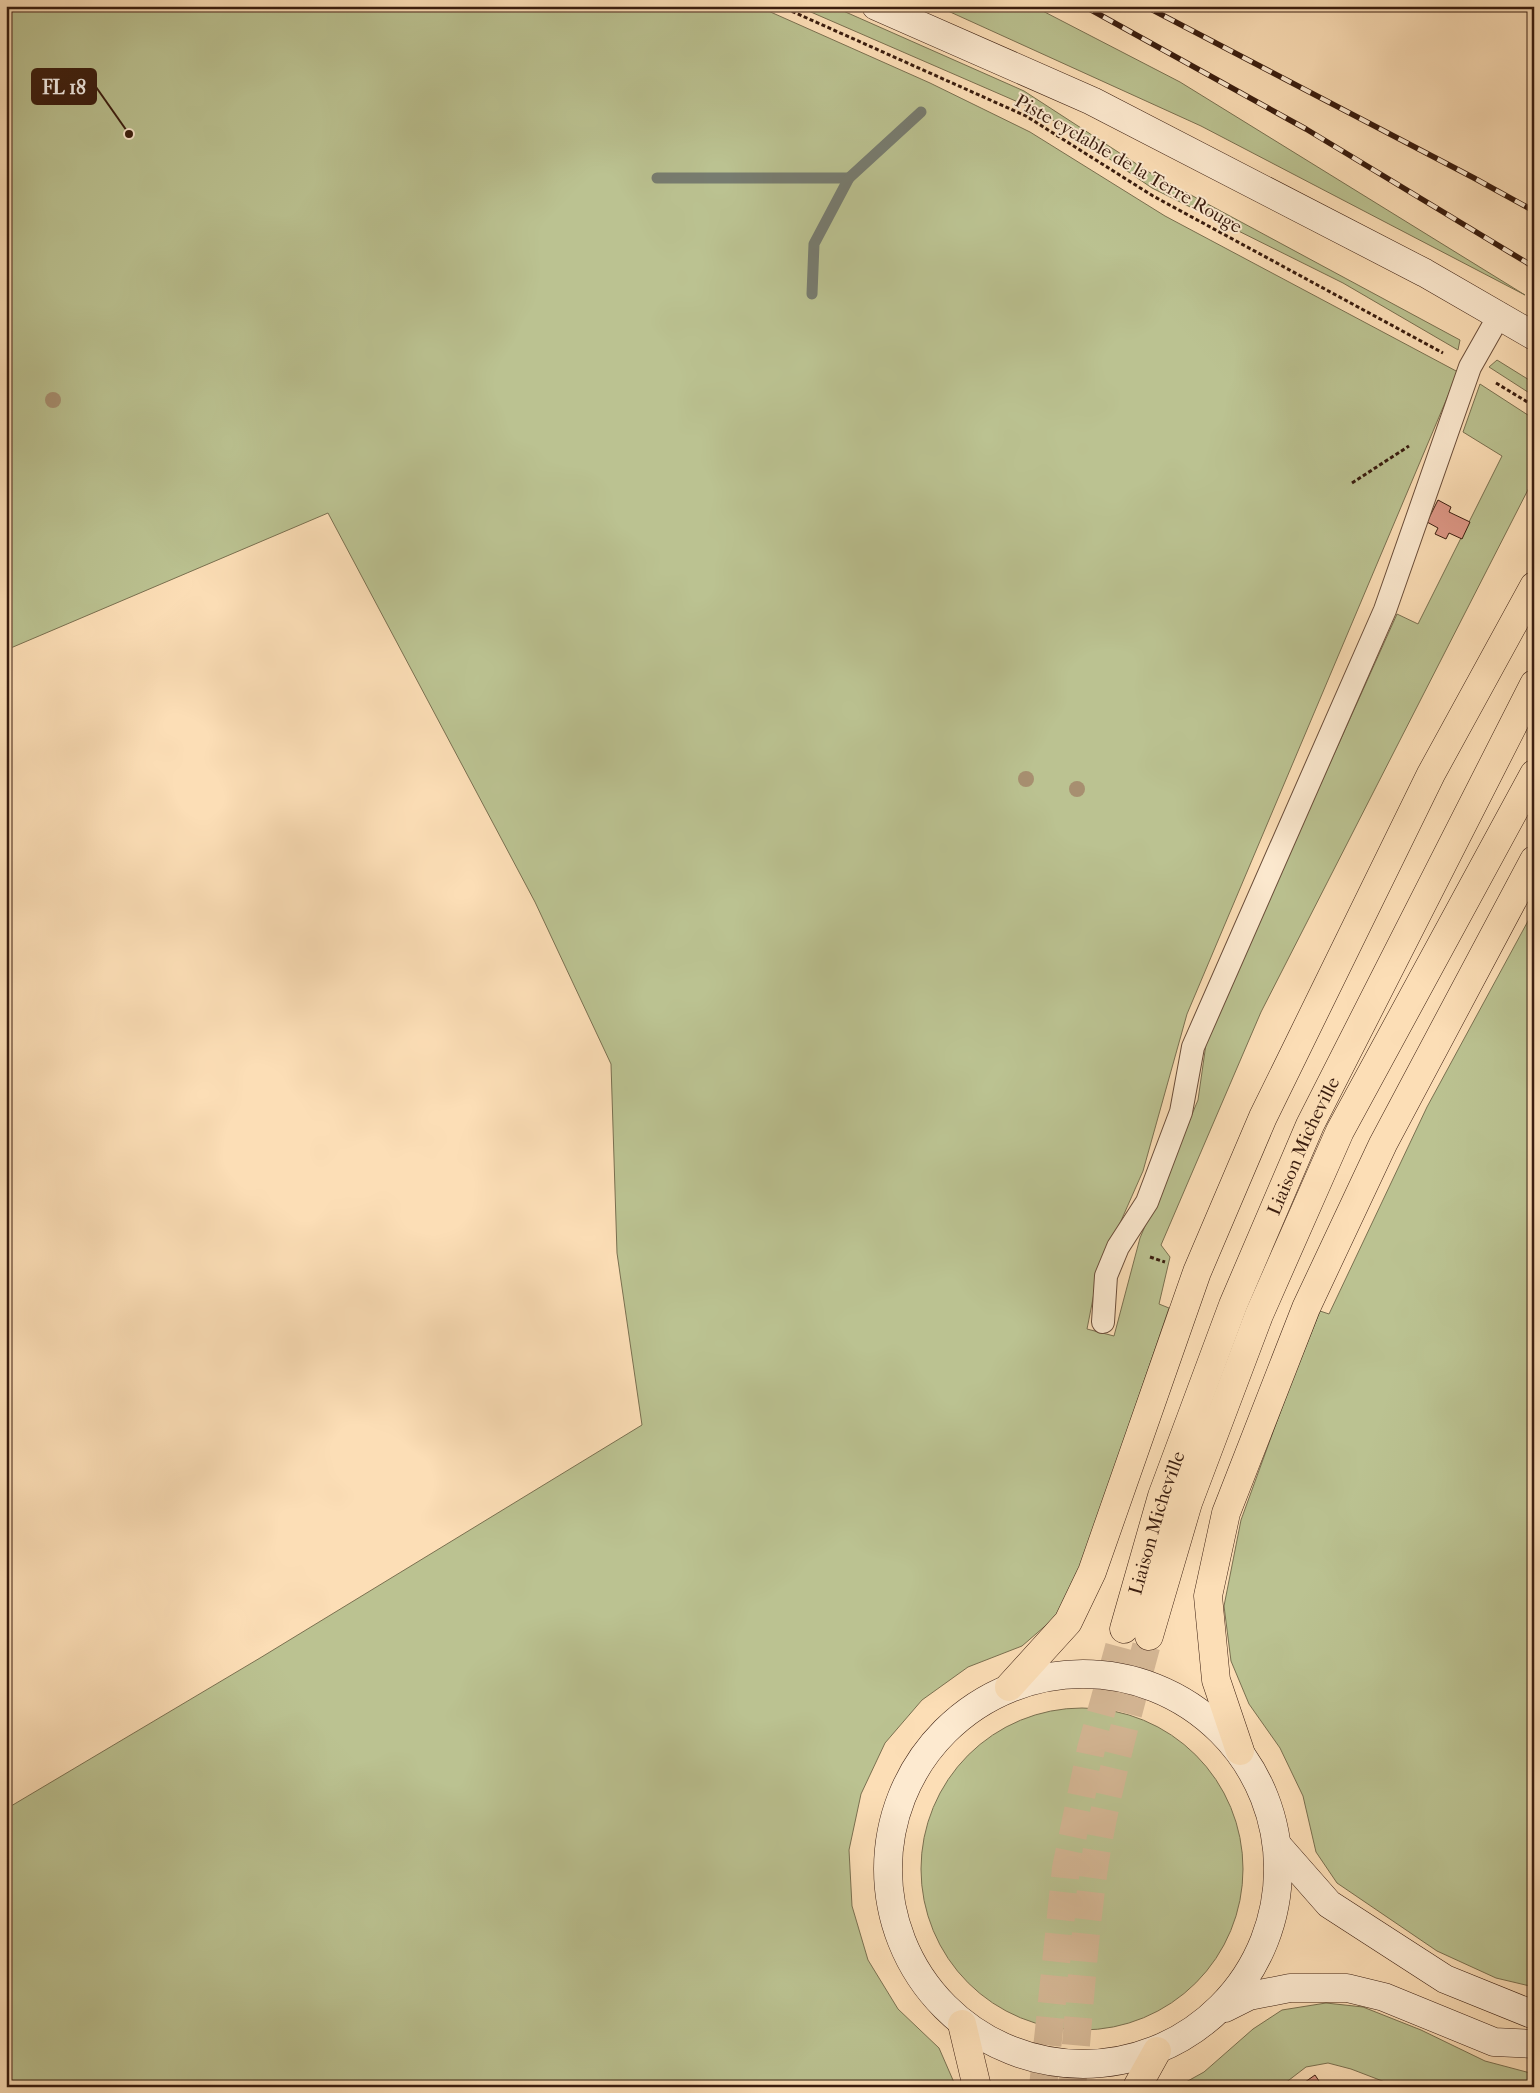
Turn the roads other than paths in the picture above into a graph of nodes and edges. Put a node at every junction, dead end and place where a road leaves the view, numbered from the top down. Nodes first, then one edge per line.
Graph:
1 (876, 6) edge
2 (1500, 314) junction
3 (1534, 336) edge
4 (1534, 586) edge
5 (1534, 684) edge
6 (1534, 774) edge
7 (1534, 860) edge
8 (1103, 1322) dead end
9 (1009, 1687) junction
10 (1240, 1752) junction
11 (1278, 1846) junction
12 (1221, 2009) junction
13 (1534, 2015) edge
14 (962, 2024) junction
15 (1534, 2044) edge
16 (1157, 2051) junction
17 (977, 2087) edge
18 (1137, 2087) edge

1 - 2 main road
2 - 3 main road
2 - 8 lane
4 - 9 highway
5 - 6 highway, Liaison Micheville
7 - 10 highway
9 - 10 main road
9 - 14 main road
10 - 11 main road
11 - 12 main road
11 - 13 main road
12 - 15 main road
12 - 16 main road
14 - 16 main road
14 - 17 highway
16 - 18 highway

